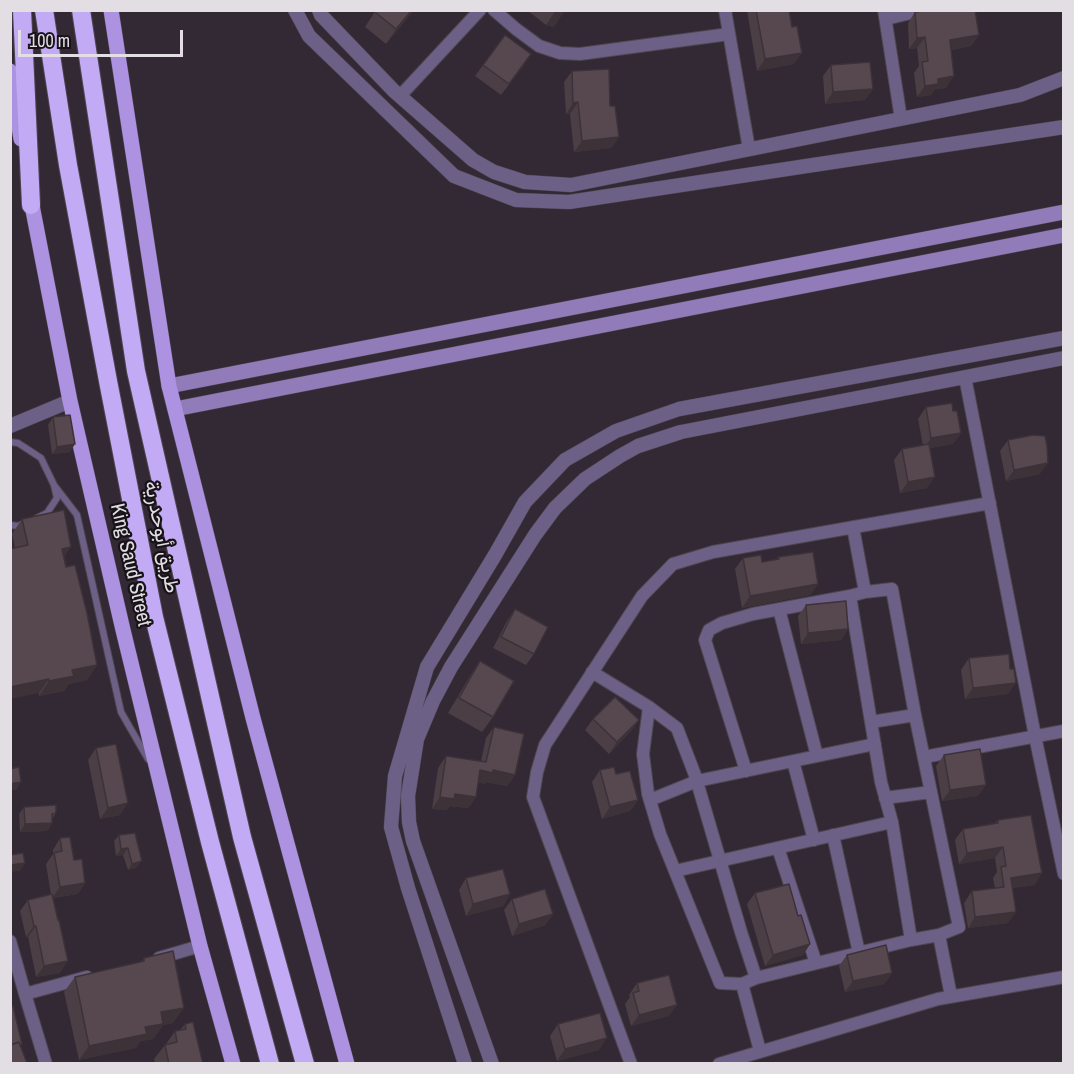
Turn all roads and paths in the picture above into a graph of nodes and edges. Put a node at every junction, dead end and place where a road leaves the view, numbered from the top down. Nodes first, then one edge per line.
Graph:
1 (22, 10) edge
2 (44, 10) edge
3 (81, 10) edge
4 (111, 10) edge
5 (296, 10) edge
6 (319, 10) edge
7 (480, 10) edge
8 (494, 10) edge
9 (725, 10) edge
10 (923, 10) edge
11 (885, 15) edge
12 (729, 34) junction
13 (10, 71) edge
14 (1064, 78) edge
15 (400, 96) junction
16 (901, 118) junction
17 (1064, 128) edge
18 (749, 149) junction
19 (31, 205) junction
20 (1064, 212) edge
21 (1064, 235) edge
22 (1064, 338) edge
23 (1064, 358) edge
24 (965, 377) junction
25 (169, 386) junction
26 (70, 401) junction
27 (175, 408) junction
28 (10, 426) edge
29 (10, 442) edge
30 (54, 485) junction
31 (990, 503) junction
32 (10, 525) edge
33 (853, 527) junction
34 (865, 592) junction
35 (850, 596) junction
36 (779, 609) junction
37 (592, 672) junction
38 (648, 707) junction
39 (915, 715) junction
40 (871, 722) junction
41 (1064, 731) edge
42 (1035, 736) junction
43 (875, 744) junction
44 (817, 756) junction
45 (924, 757) junction
46 (793, 761) junction
47 (746, 771) junction
48 (159, 776) junction
49 (697, 780) junction
50 (932, 792) junction
51 (885, 798) junction
52 (650, 800) junction
53 (892, 822) junction
54 (834, 835) junction
55 (814, 840) junction
56 (778, 848) junction
57 (720, 861) junction
58 (675, 871) junction
59 (1064, 874) edge
60 (939, 935) junction
61 (911, 940) junction
62 (10, 941) edge
63 (200, 946) junction
64 (859, 953) junction
65 (145, 961) edge
66 (816, 963) junction
67 (101, 973) edge
68 (1064, 977) edge
69 (756, 978) junction
70 (742, 984) junction
71 (25, 994) junction
72 (951, 996) junction
73 (760, 1051) junction
74 (46, 1064) edge
75 (233, 1064) edge
76 (270, 1064) edge
77 (305, 1064) edge
78 (347, 1064) edge
79 (465, 1064) edge
80 (492, 1064) edge
81 (631, 1064) edge
82 (719, 1064) edge

1 - 19 highway
2 - 76 highway, طريق أبوحدرية
3 - 77 highway, طريق أبوحدرية
4 - 25 main road
5 - 17 street
6 - 15 street
7 - 15 street
8 - 12 street
9 - 12 street
10 - 11 street
11 - 16 street
12 - 18 street
13 - 19 main road, King Saud Street
14 - 16 street
15 - 18 street
16 - 18 street
19 - 26 main road, King Saud Street
20 - 25 main road
21 - 27 main road
22 - 79 street
23 - 24 street
24 - 31 street
24 - 80 street
25 - 27 main road
26 - 28 street
26 - 48 main road, King Saud Street
27 - 78 main road
29 - 30 lane
30 - 32 lane
30 - 48 lane
31 - 33 street
31 - 42 street
33 - 34 street
33 - 37 street
34 - 35 street
34 - 39 street
35 - 36 street
35 - 40 street
36 - 44 street
36 - 47 street
37 - 38 street
37 - 81 street
38 - 49 street
38 - 52 street
39 - 40 street
39 - 45 street
40 - 43 street
41 - 42 street
42 - 45 street
42 - 59 street
43 - 44 street
43 - 51 street
44 - 46 street
45 - 50 street
46 - 47 street
46 - 55 street
47 - 49 street
48 - 63 main road, King Saud Street
49 - 52 street
49 - 57 street
50 - 51 street
50 - 60 street
51 - 53 street
52 - 58 street
53 - 54 street
53 - 61 street
54 - 55 street
54 - 64 street
55 - 56 street
56 - 57 street
56 - 66 street
57 - 58 street
57 - 69 street
58 - 70 street
60 - 61 street
60 - 72 street
61 - 64 street
62 - 71 street
63 - 65 street
63 - 75 main road, King Saud Street
64 - 66 street
66 - 69 street
67 - 71 street
68 - 72 street
69 - 70 street
70 - 73 street
71 - 74 street
72 - 73 street
73 - 82 street

